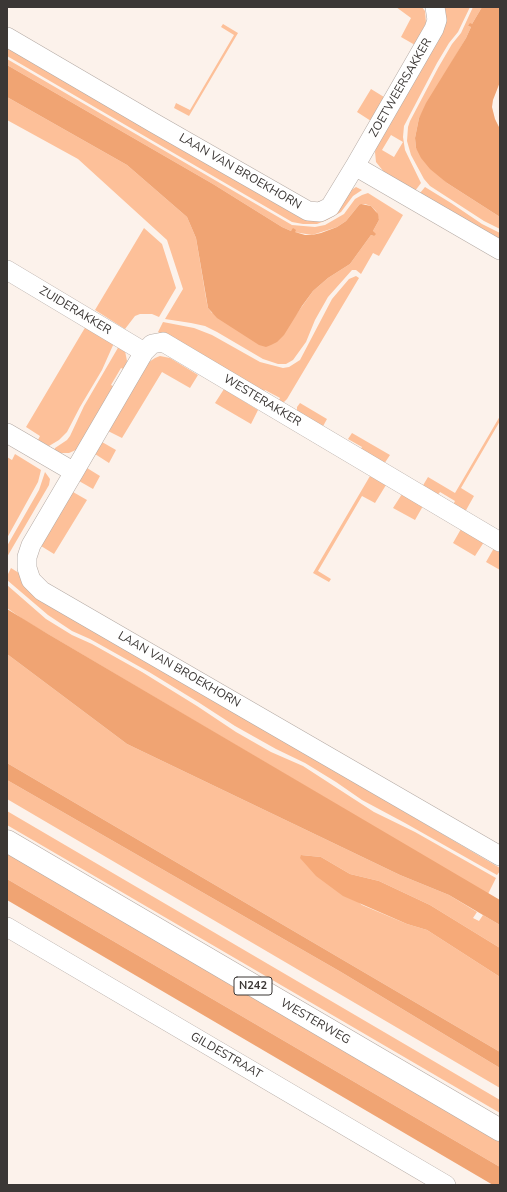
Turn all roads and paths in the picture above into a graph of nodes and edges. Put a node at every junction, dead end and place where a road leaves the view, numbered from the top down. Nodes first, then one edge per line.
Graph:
1 (435, 7) edge
2 (7, 37) edge
3 (355, 166) junction
4 (500, 250) edge
5 (7, 270) edge
6 (144, 352) junction
7 (7, 433) edge
8 (74, 472) junction
9 (500, 542) edge
10 (7, 841) edge
11 (500, 856) edge
12 (7, 927) edge
13 (500, 1130) edge
14 (446, 1185) edge

1 - 3 street, ZOETWEERSAKKER
2 - 3 street, LAAN VAN BROEKHORN
3 - 4 street
5 - 6 street, ZUIDERAKKER
6 - 8 street, WESTERAKKER
6 - 9 street, WESTERAKKER
7 - 8 street
8 - 11 street, LAAN VAN BROEKHORN
10 - 13 main road, WESTERWEG / N242
12 - 14 street, GILDESTRAAT

